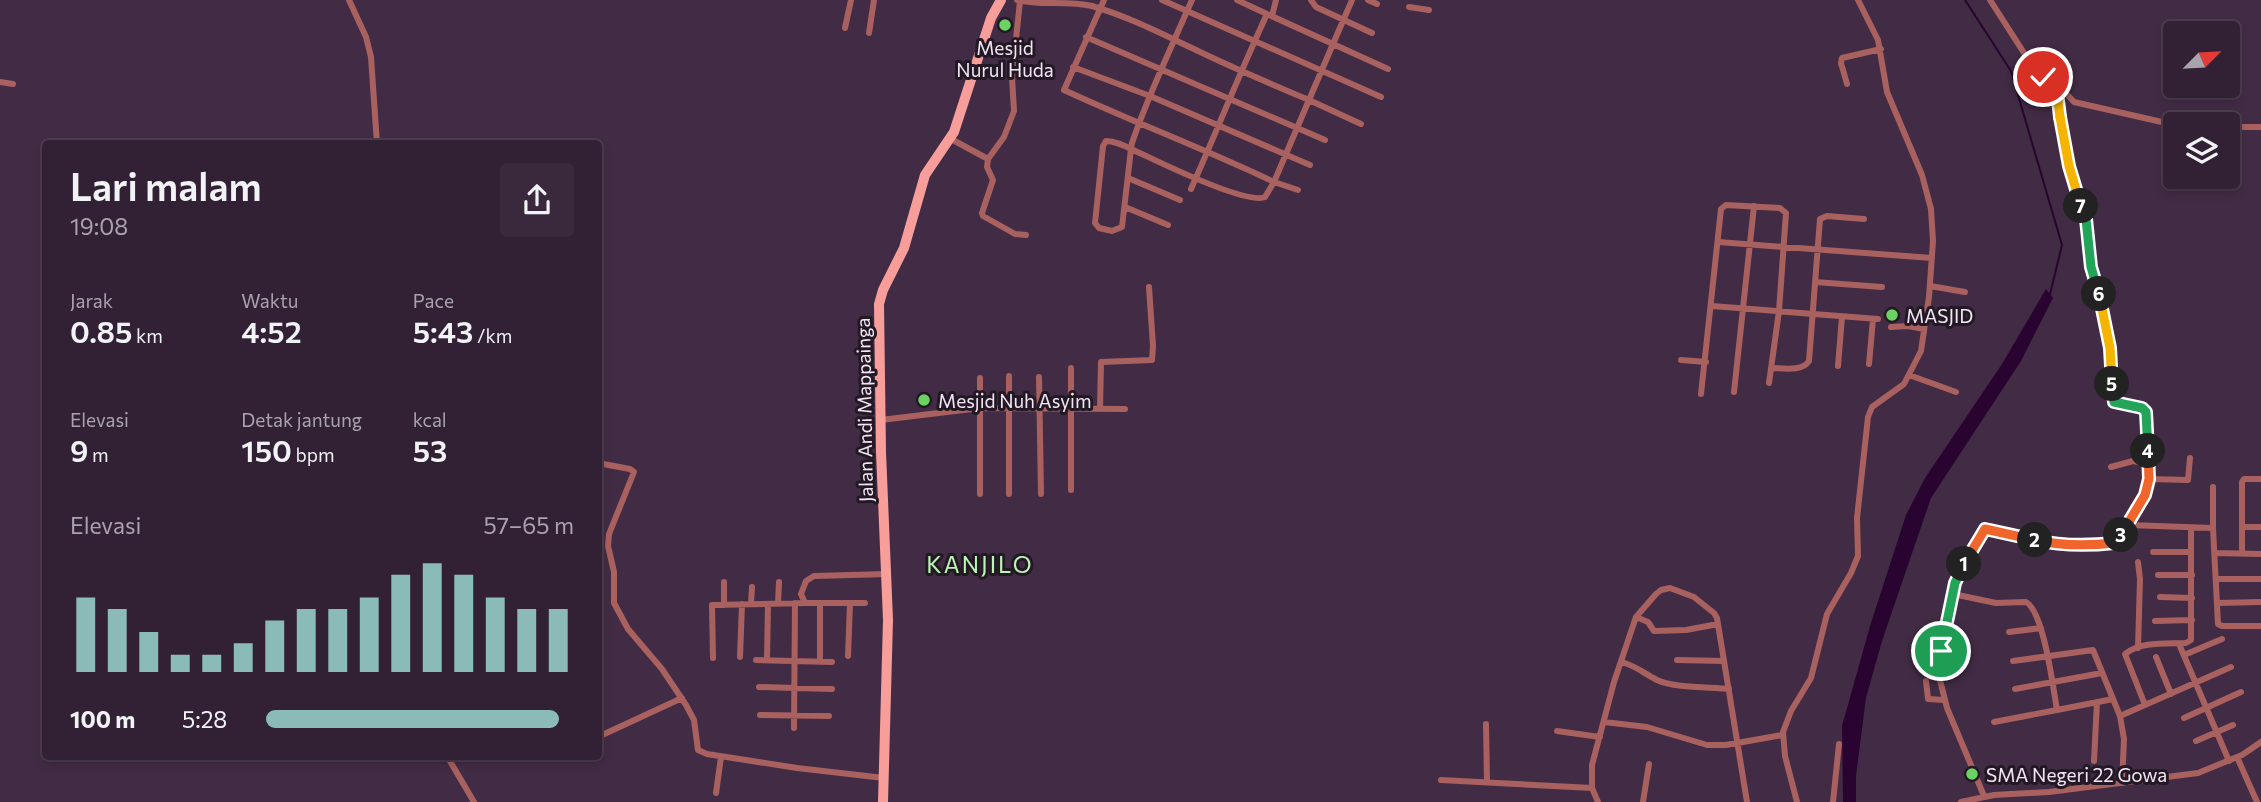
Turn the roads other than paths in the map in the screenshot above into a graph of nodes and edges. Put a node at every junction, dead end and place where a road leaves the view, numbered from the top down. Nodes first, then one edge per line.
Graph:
1 (349, 0) edge
2 (851, 0) edge
3 (874, 0) edge
4 (1000, 0) edge
5 (1104, 0) edge
6 (1162, 0) edge
7 (1192, 0) edge
8 (1237, 0) edge
9 (1276, 0) edge
10 (1311, 0) edge
11 (1352, 0) edge
12 (1368, 0) edge
13 (1858, 0) edge
14 (1990, 0) edge
15 (1018, 1) edge
16 (1078, 2) edge
17 (1377, 4) dead end
18 (1409, 7) dead end
19 (1100, 9) junction
20 (1429, 9) dead end
21 (1187, 11) junction
22 (1270, 15) junction
23 (1344, 20) junction
24 (845, 28) dead end
25 (869, 33) dead end
26 (1372, 33) dead end
27 (1086, 37) junction
28 (1174, 40) junction
29 (1254, 41) junction
30 (1334, 44) junction
31 (1881, 49) junction
32 (1073, 66) junction
33 (1388, 69) dead end
34 (1161, 70) junction
35 (1241, 71) junction
36 (1321, 71) junction
37 (0, 82) edge
38 (13, 84) dead end
39 (1847, 84) dead end
40 (2056, 84) junction
41 (1150, 96) junction
42 (1381, 97) dead end
43 (1228, 99) junction
44 (1309, 100) junction
45 (1139, 122) junction
46 (2163, 122) edge
47 (1361, 124) dead end
48 (1218, 125) junction
49 (2240, 127) edge
50 (2261, 127) edge
51 (1298, 128) junction
52 (951, 139) junction
53 (377, 140) edge
54 (1325, 140) dead end
55 (1131, 149) junction
56 (1208, 151) junction
57 (1287, 155) junction
58 (988, 159) junction
59 (1310, 165) dead end
60 (1128, 177) junction
61 (1196, 178) junction
62 (1274, 181) junction
63 (1191, 189) dead end
64 (1298, 190) dead end
65 (1180, 200) dead end
66 (1754, 206) junction
67 (1125, 207) junction
68 (1864, 219) dead end
69 (1168, 225) dead end
70 (1026, 234) dead end
71 (1718, 242) junction
72 (1751, 243) junction
73 (1784, 246) junction
74 (1817, 249) junction
75 (1932, 258) junction
76 (1815, 282) junction
77 (1930, 286) junction
78 (1149, 287) dead end
79 (1882, 287) dead end
80 (1965, 292) dead end
81 (1712, 306) junction
82 (1745, 307) junction
83 (1779, 311) junction
84 (1811, 315) junction
85 (1842, 317) junction
86 (1891, 327) dead end
87 (1924, 329) junction
88 (1681, 359) dead end
89 (1706, 362) junction
90 (1869, 363) dead end
91 (1838, 366) dead end
92 (1071, 368) dead end
93 (1771, 368) junction
94 (1909, 375) junction
95 (1009, 376) dead end
96 (1039, 377) dead end
97 (980, 378) dead end
98 (1769, 383) dead end
99 (1734, 392) dead end
100 (1956, 392) dead end
101 (1701, 394) dead end
102 (980, 408) junction
103 (1009, 409) junction
104 (1040, 409) junction
105 (1070, 409) junction
106 (1100, 409) junction
107 (1125, 409) dead end
108 (881, 420) junction
109 (2190, 458) dead end
110 (602, 464) edge
111 (2148, 464) junction
112 (2110, 467) dead end
113 (2149, 479) junction
114 (2261, 479) edge
115 (2213, 487) dead end
116 (1071, 490) dead end
117 (980, 494) dead end
118 (1009, 494) dead end
119 (1041, 494) dead end
120 (2129, 525) junction
121 (2242, 527) junction
122 (2261, 527) edge
123 (2213, 528) junction
124 (2191, 529) junction
125 (2153, 552) dead end
126 (2191, 552) junction
127 (2216, 553) junction
128 (2242, 553) junction
129 (2261, 554) edge
130 (2138, 562) dead end
131 (888, 574) junction
132 (2158, 575) dead end
133 (2192, 575) junction
134 (2218, 579) junction
135 (2261, 579) edge
136 (724, 582) dead end
137 (779, 582) dead end
138 (752, 587) dead end
139 (1953, 594) junction
140 (2160, 597) dead end
141 (2192, 598) junction
142 (2261, 602) edge
143 (778, 603) junction
144 (795, 603) junction
145 (805, 603) junction
146 (820, 603) junction
147 (850, 603) junction
148 (865, 603) dead end
149 (2217, 603) junction
150 (742, 604) junction
151 (751, 604) junction
152 (768, 604) junction
153 (724, 605) junction
154 (1636, 617) junction
155 (2192, 620) junction
156 (2155, 621) dead end
157 (1718, 624) junction
158 (2261, 626) edge
159 (2041, 628) junction
160 (2009, 632) dead end
161 (2222, 639) dead end
162 (2179, 644) junction
163 (2138, 648) junction
164 (2046, 654) junction
165 (2183, 655) junction
166 (848, 656) dead end
167 (740, 657) dead end
168 (2156, 657) dead end
169 (713, 658) dead end
170 (756, 660) dead end
171 (766, 660) junction
172 (795, 660) junction
173 (1677, 660) dead end
174 (820, 661) junction
175 (1724, 661) junction
176 (2013, 661) dead end
177 (832, 662) dead end
178 (1622, 662) junction
179 (2231, 667) dead end
180 (2102, 673) junction
181 (1926, 681) dead end
182 (2052, 682) junction
183 (2196, 683) junction
184 (760, 687) dead end
185 (794, 688) junction
186 (832, 689) dead end
187 (1729, 689) junction
188 (2015, 689) dead end
189 (2241, 692) dead end
190 (2171, 694) junction
191 (682, 698) junction
192 (2113, 699) junction
193 (1944, 700) junction
194 (2097, 702) junction
195 (2145, 705) junction
196 (2206, 708) junction
197 (2057, 710) junction
198 (760, 715) dead end
199 (794, 716) junction
200 (829, 716) dead end
201 (2120, 716) junction
202 (2184, 718) dead end
203 (1604, 722) junction
204 (1994, 722) dead end
205 (1486, 724) dead end
206 (2233, 724) dead end
207 (793, 728) dead end
208 (1557, 731) dead end
209 (2217, 732) junction
210 (602, 735) edge
211 (1782, 735) junction
212 (1600, 737) junction
213 (2196, 741) dead end
214 (2261, 742) edge
215 (1738, 743) junction
216 (1839, 744) dead end
217 (722, 757) junction
218 (2237, 757) junction
219 (449, 760) edge
220 (2094, 761) dead end
221 (2229, 761) junction
222 (1649, 764) dead end
223 (884, 778) junction
224 (1441, 780) dead end
225 (1487, 782) junction
226 (2122, 783) junction
227 (1592, 788) junction
228 (716, 793) dead end
229 (1984, 796) junction
230 (474, 802) edge
231 (883, 802) edge
232 (1598, 802) edge
233 (1643, 802) edge
234 (1747, 802) edge
235 (1797, 802) edge
236 (1833, 802) edge
237 (1961, 802) edge
238 (2257, 802) edge

1 - 53 street
2 - 24 street
3 - 25 street
4 - 52 main road, Jalan Andi Mappainga
5 - 19 street
6 - 21 street
7 - 21 street
8 - 22 street
9 - 22 street
10 - 23 street
11 - 23 street
12 - 17 street
13 - 31 street
14 - 40 street
15 - 16 street
15 - 58 street
16 - 19 street
18 - 20 street
19 - 27 street
19 - 28 street
21 - 28 street
21 - 29 street
22 - 29 street
22 - 30 street
23 - 26 street
23 - 30 street
27 - 32 street
27 - 34 street
28 - 34 street
28 - 35 street
29 - 35 street
29 - 36 street
30 - 33 street
30 - 36 street
31 - 39 street
31 - 75 street
32 - 41 street
32 - 45 street
34 - 41 street
34 - 43 street
35 - 43 street
35 - 44 street
36 - 42 street
36 - 44 street
37 - 38 street
40 - 46 street
40 - 111 street
41 - 45 street
41 - 48 street
43 - 48 street
43 - 51 street
44 - 47 street
44 - 51 street
45 - 55 street
45 - 56 street
48 - 56 street
48 - 57 street
49 - 50 street
51 - 54 street
51 - 57 street
52 - 58 street
52 - 108 main road, Jalan Andi Mappainga
55 - 60 street
55 - 61 street
55 - 67 street
56 - 61 street
56 - 62 street
57 - 59 street
57 - 62 street
58 - 70 street
60 - 65 street
60 - 67 street
61 - 62 street
61 - 63 street
62 - 64 street
66 - 71 street
66 - 72 street
66 - 73 street
67 - 69 street
68 - 74 street
71 - 72 street
71 - 81 street
72 - 73 street
72 - 82 street
73 - 74 street
73 - 83 street
74 - 75 street
74 - 76 street
75 - 77 street
76 - 79 street
76 - 84 street
77 - 80 street
77 - 87 street
78 - 106 street
81 - 82 street
81 - 89 street
82 - 83 street
82 - 99 street
83 - 84 street
83 - 93 street
84 - 85 street
84 - 93 street
85 - 90 street
85 - 91 street
86 - 87 street
87 - 94 street
88 - 89 street
89 - 101 street
92 - 105 street
93 - 98 street
94 - 100 street
94 - 211 street
95 - 103 street
96 - 104 street
97 - 102 street
102 - 103 street
102 - 108 street
102 - 117 street
103 - 104 street
103 - 118 street
104 - 105 street
104 - 119 street
105 - 106 street
105 - 116 street
106 - 107 street
108 - 131 main road, Jalan Andi Mappainga
109 - 113 street
110 - 191 street
111 - 112 street
111 - 113 street
113 - 120 street
114 - 121 street
115 - 123 street
120 - 124 street
120 - 139 street
121 - 122 street
121 - 128 street
123 - 124 street
123 - 127 street
124 - 126 street
125 - 126 street
126 - 133 street
127 - 128 street
127 - 134 street
128 - 129 street
130 - 163 street
131 - 145 street
131 - 223 main road, Jalan Andi Mappainga
132 - 133 street
133 - 141 street
134 - 135 street
134 - 149 street
136 - 153 street
137 - 143 street
138 - 151 street
139 - 159 street
139 - 193 street
140 - 141 street
141 - 155 street
142 - 149 street
143 - 144 street
143 - 152 street
144 - 145 street
144 - 172 street
145 - 146 street
146 - 147 street
146 - 174 street
147 - 148 street
147 - 166 street
149 - 158 street
150 - 151 street
150 - 153 street
150 - 167 street
151 - 152 street
152 - 171 street
153 - 169 street
154 - 157 street
154 - 157 street
154 - 178 street
155 - 156 street
155 - 162 street
157 - 175 street
159 - 160 street
159 - 164 street
161 - 165 street
162 - 163 street
162 - 165 street
163 - 195 street
164 - 176 street
164 - 180 street
164 - 182 street
165 - 183 street
168 - 190 street
170 - 171 street
171 - 172 street
172 - 174 street
172 - 185 street
173 - 175 street
174 - 177 street
175 - 187 street
178 - 187 street
178 - 203 street
179 - 183 street
180 - 182 street
180 - 192 street
181 - 193 street
182 - 188 street
182 - 197 street
183 - 190 street
183 - 196 street
184 - 185 street
185 - 186 street
185 - 199 street
187 - 215 street
189 - 196 street
190 - 195 street
191 - 210 street
191 - 217 street
192 - 194 street
192 - 201 street
193 - 229 street
194 - 197 street
194 - 220 street
195 - 201 street
196 - 202 street
196 - 209 street
197 - 204 street
198 - 199 street
199 - 200 street
199 - 207 street
201 - 226 street
203 - 212 street
203 - 215 street
205 - 225 street
206 - 209 street
208 - 212 street
209 - 213 street
209 - 221 street
211 - 215 street
211 - 235 street
212 - 227 street
214 - 218 street
215 - 234 street
216 - 236 street
217 - 223 street
217 - 228 street
218 - 221 street
218 - 238 street
219 - 230 street
221 - 226 street
222 - 233 street
223 - 231 main road, Jalan Andi Mappainga
224 - 225 street
225 - 227 street
226 - 229 street
227 - 232 street
229 - 237 street

